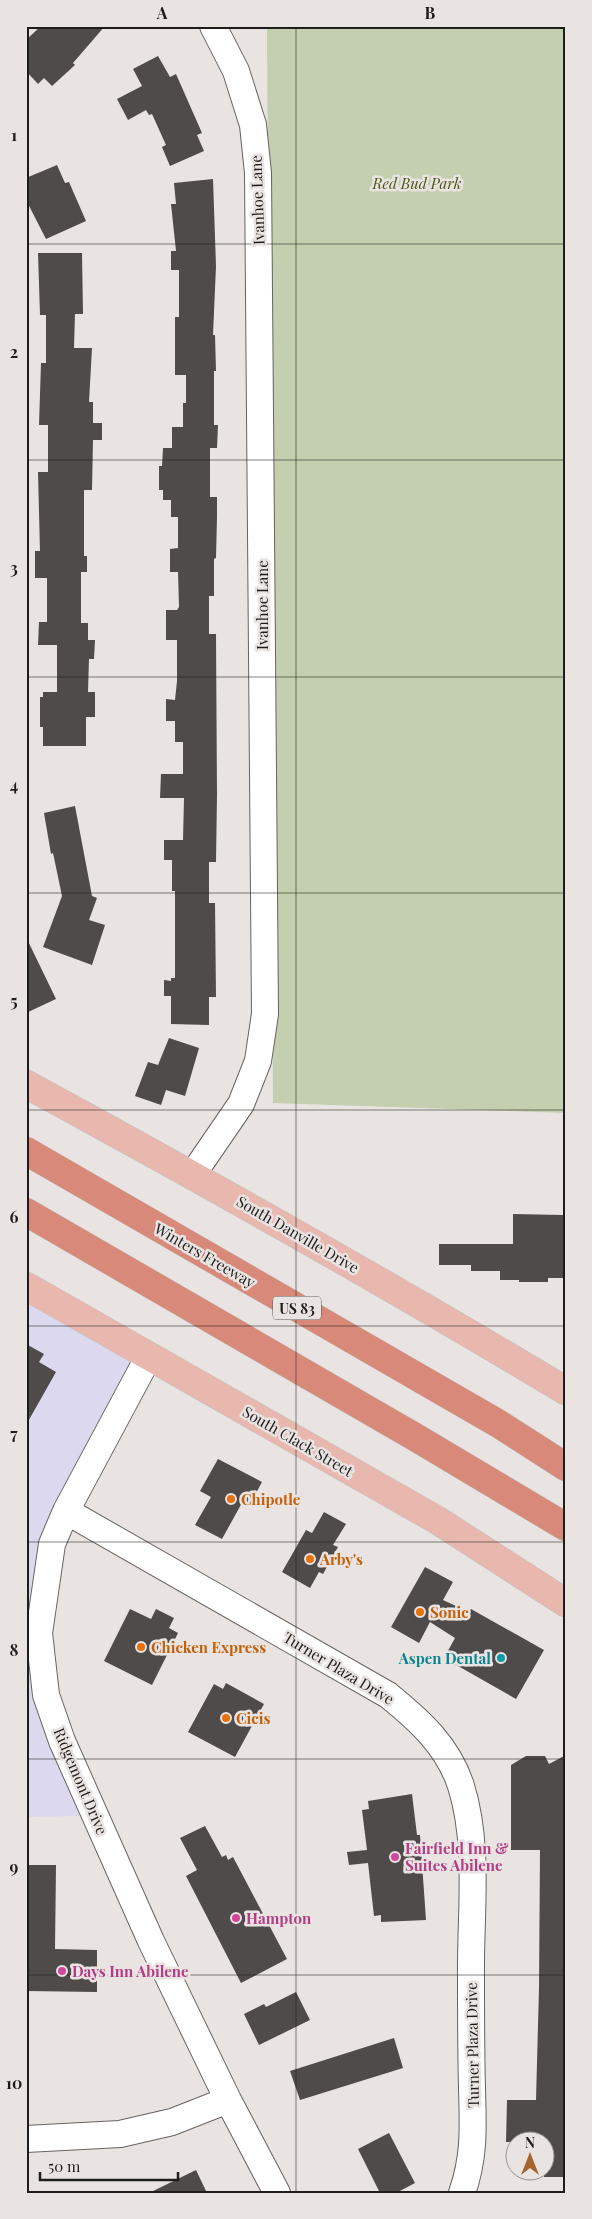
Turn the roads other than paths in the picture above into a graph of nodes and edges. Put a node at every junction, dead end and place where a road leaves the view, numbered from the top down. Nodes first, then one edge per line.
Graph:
1 (212, 26) edge
2 (26, 1084) edge
3 (26, 1150) edge
4 (193, 1174) junction
5 (26, 1212) edge
6 (26, 1286) edge
7 (150, 1356) junction
8 (566, 1391) edge
9 (566, 1467) edge
10 (66, 1511) junction
11 (566, 1527) edge
12 (566, 1603) edge
13 (228, 2100) junction
14 (26, 2139) edge
15 (277, 2193) edge
16 (462, 2193) edge

1 - 4 street, Ivanhoe Lane
2 - 4 main road, South Danville Drive
3 - 9 highway, Winters Freeway / US 83
4 - 8 main road, South Danville Drive
5 - 11 highway
6 - 7 main road, South Clack Street
7 - 10 street, Ridgemont Drive
7 - 12 main road, South Clack Street
10 - 13 street, Ridgemont Drive
10 - 16 street, Turner Plaza Drive
13 - 14 street
13 - 15 street, Ridgemont Drive

